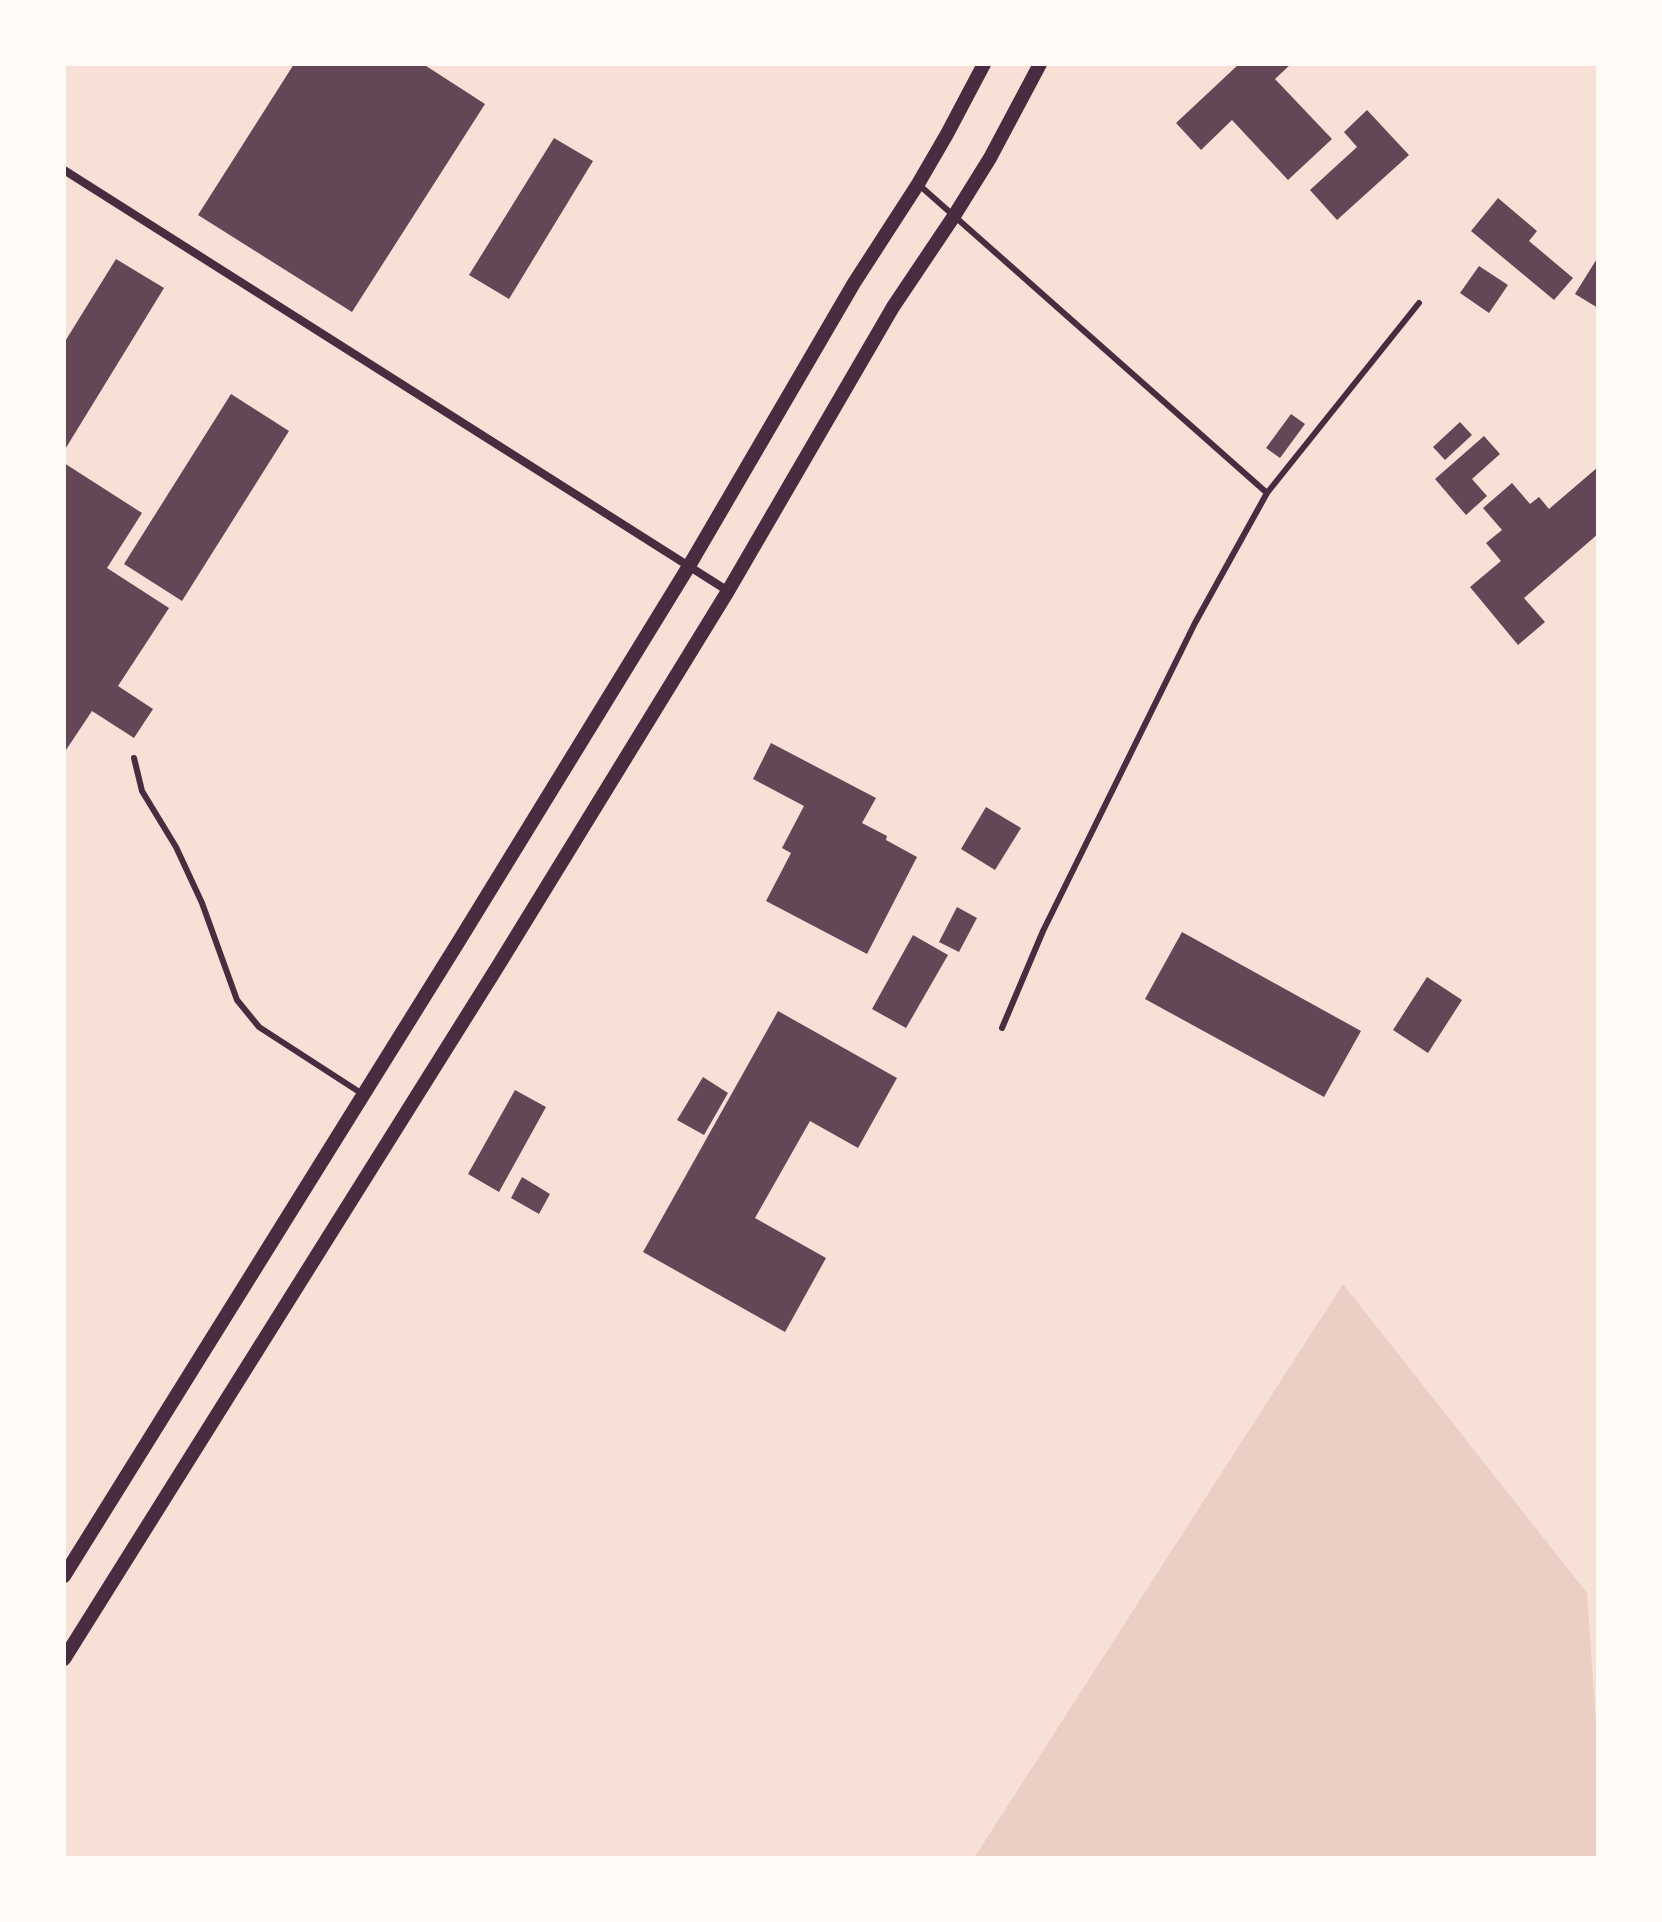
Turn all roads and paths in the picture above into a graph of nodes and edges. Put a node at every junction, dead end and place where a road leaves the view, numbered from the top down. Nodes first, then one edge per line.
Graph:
1 (984, 64) edge
2 (1040, 64) edge
3 (64, 170) edge
4 (918, 184) junction
5 (954, 216) junction
6 (1419, 303) dead end
7 (1267, 493) junction
8 (689, 566) junction
9 (728, 591) junction
10 (134, 758) dead end
11 (1002, 1028) dead end
12 (364, 1095) junction
13 (64, 1576) edge
14 (64, 1659) edge

1 - 4 street
2 - 5 street
3 - 8 street
4 - 5 lane
4 - 8 street
5 - 7 lane
5 - 9 street
6 - 7 lane
7 - 11 lane
8 - 9 street
8 - 12 street
9 - 14 street
10 - 12 lane
12 - 13 street

